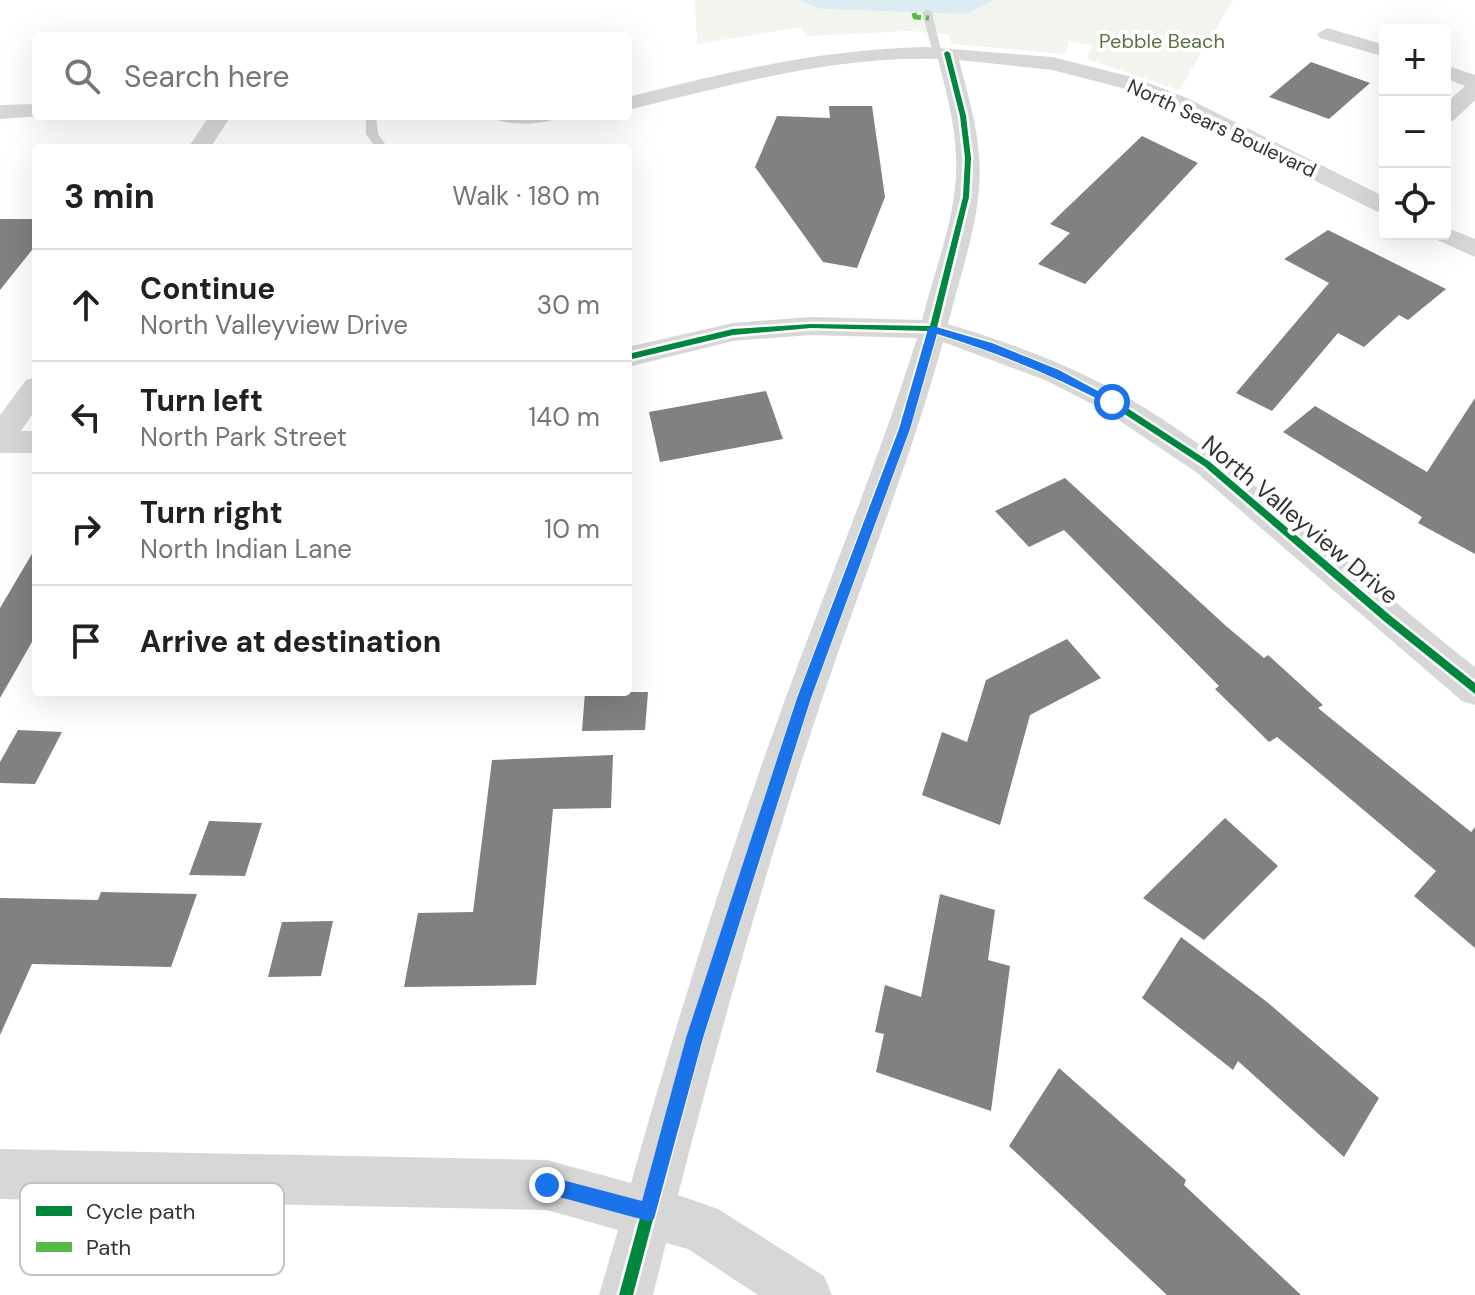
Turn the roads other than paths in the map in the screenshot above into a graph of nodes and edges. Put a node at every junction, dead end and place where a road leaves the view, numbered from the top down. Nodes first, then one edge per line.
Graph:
1 (927, 12) dead end
2 (1327, 34) dead end
3 (1379, 49) edge
4 (943, 53) junction
5 (1451, 74) edge
6 (1475, 85) edge
7 (632, 103) edge
8 (1451, 110) edge
9 (32, 111) edge
10 (0, 112) edge
11 (217, 120) edge
12 (371, 120) edge
13 (202, 144) edge
14 (379, 144) edge
15 (1379, 180) edge
16 (1363, 195) junction
17 (1379, 203) edge
18 (1451, 237) edge
19 (1475, 249) edge
20 (933, 329) junction
21 (632, 356) edge
22 (32, 393) edge
23 (0, 440) edge
24 (32, 442) edge
25 (1475, 689) edge
26 (0, 1174) edge
27 (648, 1212) junction
28 (626, 1295) edge
29 (805, 1295) edge

1 - 4 lane
2 - 3 street
4 - 7 street, North Sears Boulevard
4 - 16 street, North Sears Boulevard
4 - 20 street
5 - 6 street
6 - 8 street
9 - 10 street
11 - 13 street
12 - 14 lane
15 - 16 street
16 - 17 street, North Sears Boulevard
18 - 19 street
20 - 21 street, North Valleyview Drive
20 - 25 street, North Valleyview Drive
20 - 27 street
22 - 23 street
23 - 24 street
26 - 27 street
27 - 28 street
27 - 29 street

